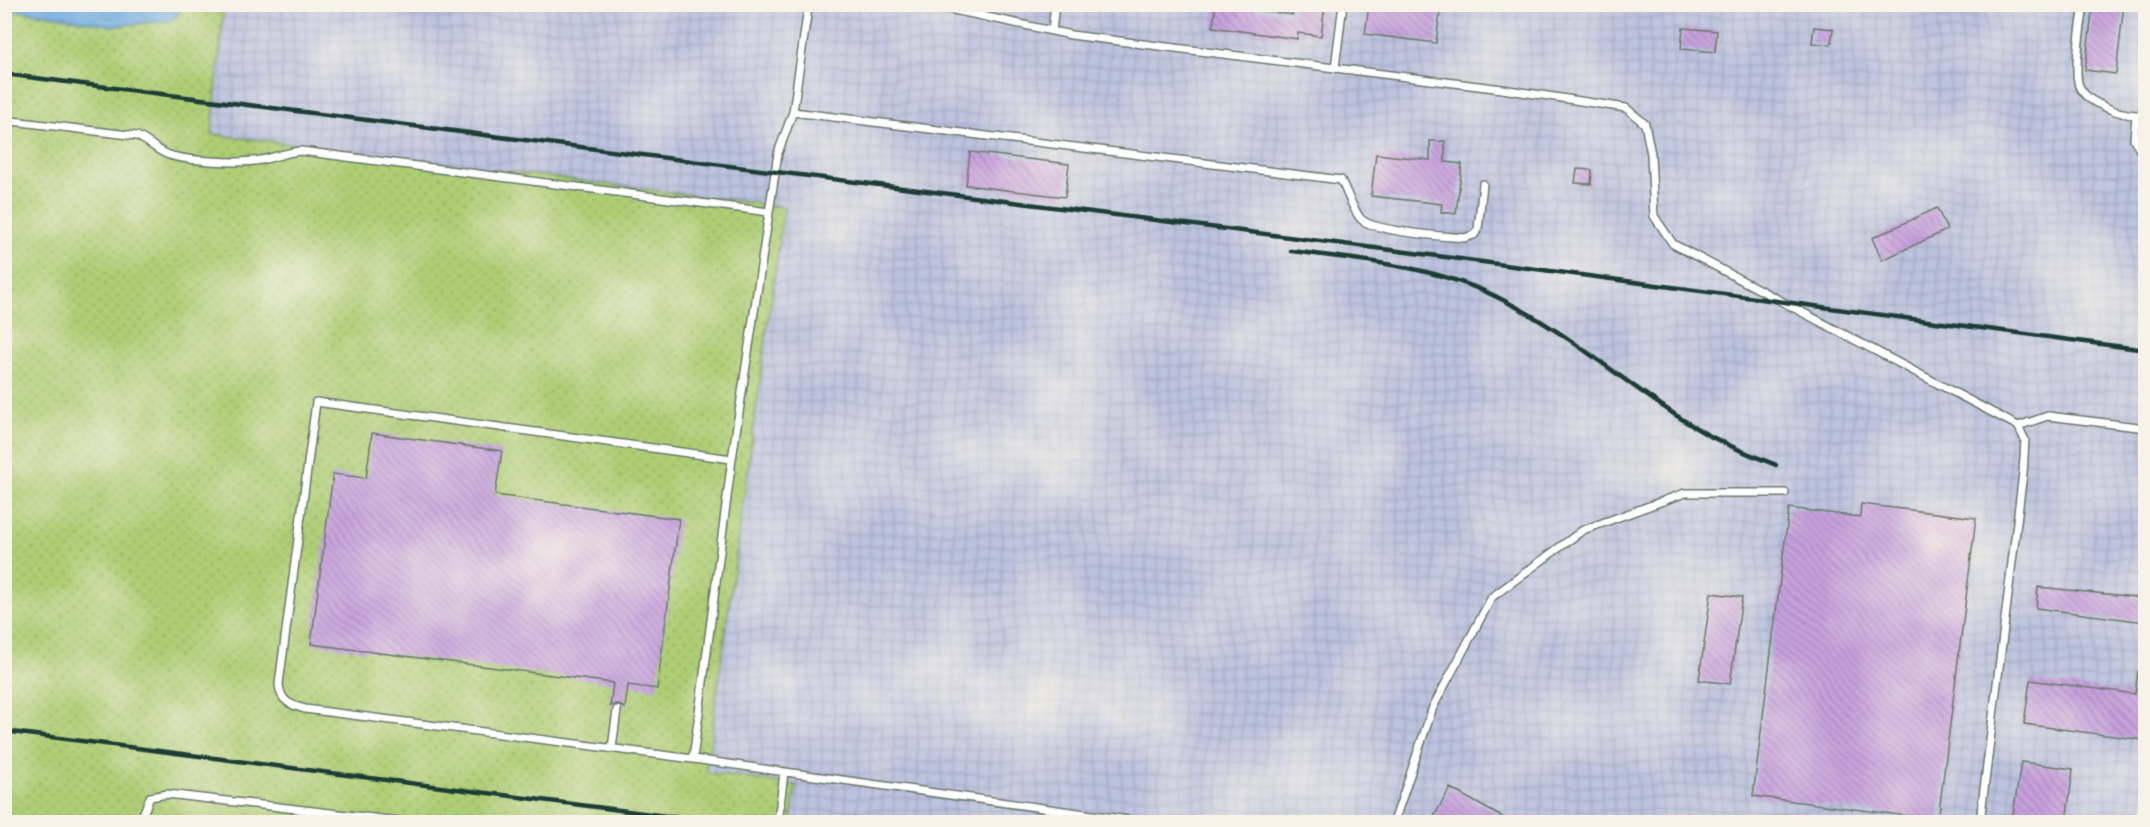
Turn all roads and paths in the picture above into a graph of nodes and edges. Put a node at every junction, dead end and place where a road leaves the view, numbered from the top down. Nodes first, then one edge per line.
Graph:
1 (813, 4) edge
2 (926, 4) edge
3 (1055, 4) edge
4 (1343, 4) edge
5 (2084, 4) edge
6 (1052, 31) junction
7 (1335, 68) junction
8 (793, 112) junction
9 (2145, 114) edge
10 (2136, 116) junction
11 (4, 120) edge
12 (2145, 155) edge
13 (1483, 184) dead end
14 (770, 212) junction
15 (2018, 426) junction
16 (2145, 428) edge
17 (732, 459) junction
18 (1785, 493) dead end
19 (617, 710) dead end
20 (612, 748) junction
21 (693, 759) junction
22 (784, 772) junction
23 (142, 822) edge
24 (407, 822) edge
25 (778, 822) edge
26 (1144, 822) edge
27 (1394, 822) edge
28 (1980, 822) edge

1 - 8 lane
2 - 6 lane
3 - 6 lane
4 - 7 lane
5 - 10 lane
6 - 7 lane
7 - 15 lane
8 - 13 lane
8 - 14 lane
9 - 10 lane
10 - 12 lane
11 - 14 lane
14 - 17 lane
15 - 16 lane
15 - 28 lane
17 - 20 lane
17 - 21 lane
18 - 27 lane
19 - 20 lane
20 - 21 lane
21 - 22 lane
22 - 25 lane
22 - 26 lane
23 - 24 lane

